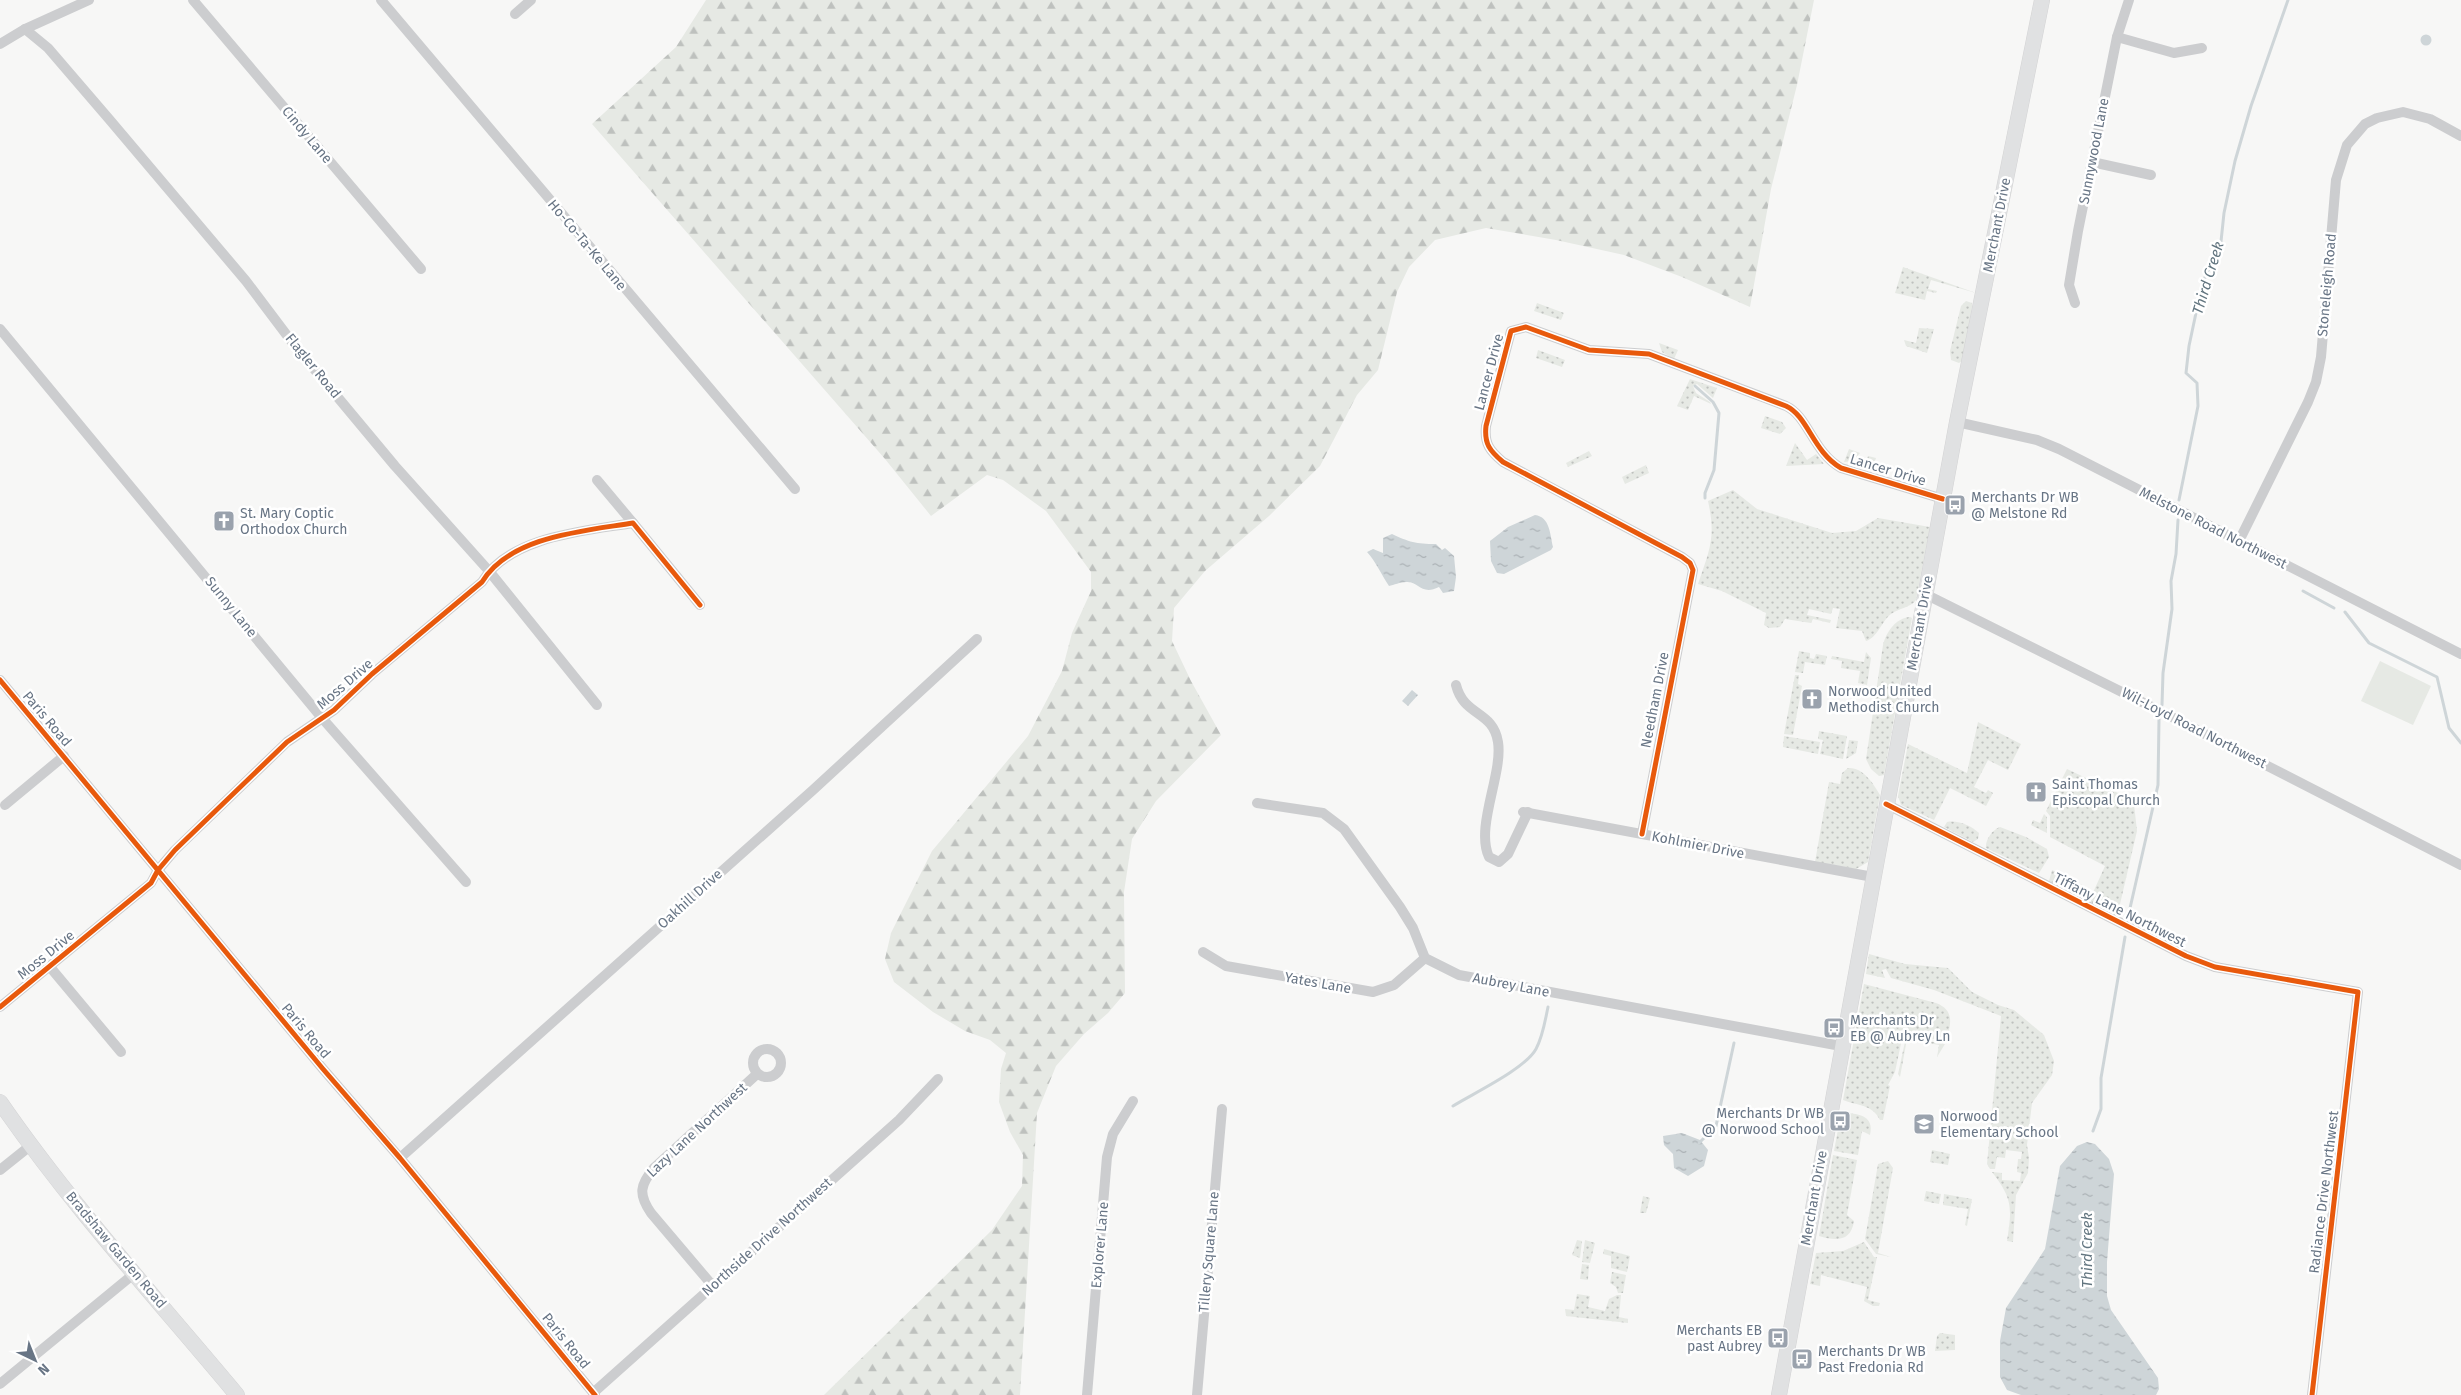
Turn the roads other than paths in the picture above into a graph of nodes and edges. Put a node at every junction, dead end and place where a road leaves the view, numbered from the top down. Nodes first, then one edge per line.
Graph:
1 (89, 0) edge
2 (193, 0) edge
3 (381, 0) edge
4 (531, 0) edge
5 (2042, 0) edge
6 (2129, 0) edge
7 (515, 14) dead end
8 (26, 29) junction
9 (2117, 37) junction
10 (0, 44) edge
11 (2202, 48) dead end
12 (2461, 136) edge
13 (2092, 162) junction
14 (2150, 176) dead end
15 (421, 269) dead end
16 (2075, 303) dead end
17 (0, 329) edge
18 (1956, 422) junction
19 (597, 480) dead end
20 (795, 489) dead end
21 (1943, 499) junction
22 (633, 523) junction
23 (2239, 541) junction
24 (1693, 570) joint
25 (489, 571) junction
26 (1925, 594) junction
27 (700, 605) dead end
28 (978, 639) dead end
29 (2461, 654) edge
30 (0, 680) edge
31 (1456, 685) dead end
32 (597, 706) dead end
33 (322, 718) junction
34 (64, 756) junction
35 (1257, 803) dead end
36 (1886, 804) junction
37 (5, 805) dead end
38 (1642, 834) junction
39 (2461, 865) edge
40 (158, 870) junction
41 (1873, 877) junction
42 (466, 882) dead end
43 (1204, 952) dead end
44 (1425, 958) junction
45 (50, 967) junction
46 (2358, 992) joint
47 (0, 1007) edge
48 (1841, 1046) junction
49 (121, 1052) dead end
50 (757, 1074) dead end
51 (938, 1079) dead end
52 (1133, 1101) dead end
53 (0, 1102) edge
54 (1222, 1109) dead end
55 (30, 1146) junction
56 (400, 1158) junction
57 (0, 1170) edge
58 (135, 1273) junction
59 (712, 1285) junction
60 (0, 1384) edge
61 (594, 1394) edge
62 (237, 1395) edge
63 (1087, 1395) edge
64 (1197, 1395) edge
65 (1779, 1395) edge
66 (2312, 1395) edge

1 - 8 street
2 - 15 street, Cindy Lane
3 - 20 street, Ho-Co-Ta-Ke Lane
4 - 7 street
5 - 18 main road, Merchant Drive
6 - 9 street, Sunnywood Lane
8 - 10 street
8 - 25 street, Flagler Road
9 - 11 street
9 - 13 street, Sunnywood Lane
12 - 23 street, Stoneleigh Road
13 - 14 street
13 - 16 street, Sunnywood Lane
17 - 33 street, Sunny Lane
18 - 21 main road, Merchant Drive
18 - 23 street, Melstone Road Northwest
19 - 22 street
21 - 24 street, Lancer Drive
21 - 26 main road, Merchant Drive
22 - 25 street, Moss Drive
22 - 27 street
23 - 29 street, Melstone Road Northwest
24 - 38 street, Needham Drive
25 - 32 street, Flagler Road
25 - 33 street, Moss Drive
26 - 36 main road, Merchant Drive
26 - 39 street, Wil-Loyd Road Northwest
28 - 56 street, Oakhill Drive
30 - 34 street, Paris Road
31 - 38 street, Kohlmier Drive
33 - 40 street, Moss Drive
33 - 42 street, Sunny Lane
34 - 37 street
34 - 40 street, Paris Road
35 - 44 street
36 - 41 main road, Merchant Drive
36 - 46 street, Tiffany Lane Northwest
38 - 41 street, Kohlmier Drive
40 - 45 street, Moss Drive
40 - 56 street, Paris Road
41 - 48 main road, Merchant Drive
43 - 44 street, Yates Lane
44 - 48 street, Aubrey Lane
45 - 47 street, Moss Drive
45 - 49 street
46 - 66 street, Radiance Drive Northwest
48 - 65 main road, Merchant Drive
50 - 59 street, Lazy Lane Northwest
51 - 59 street, Northside Drive Northwest
52 - 63 street, Explorer Lane
53 - 55 main road, Bradshaw Garden Road
54 - 64 street, Tillery Square Lane
55 - 57 street
55 - 58 main road, Bradshaw Garden Road
56 - 61 street, Paris Road
58 - 60 street
58 - 62 main road, Bradshaw Garden Road
59 - 61 street, Northside Drive Northwest

